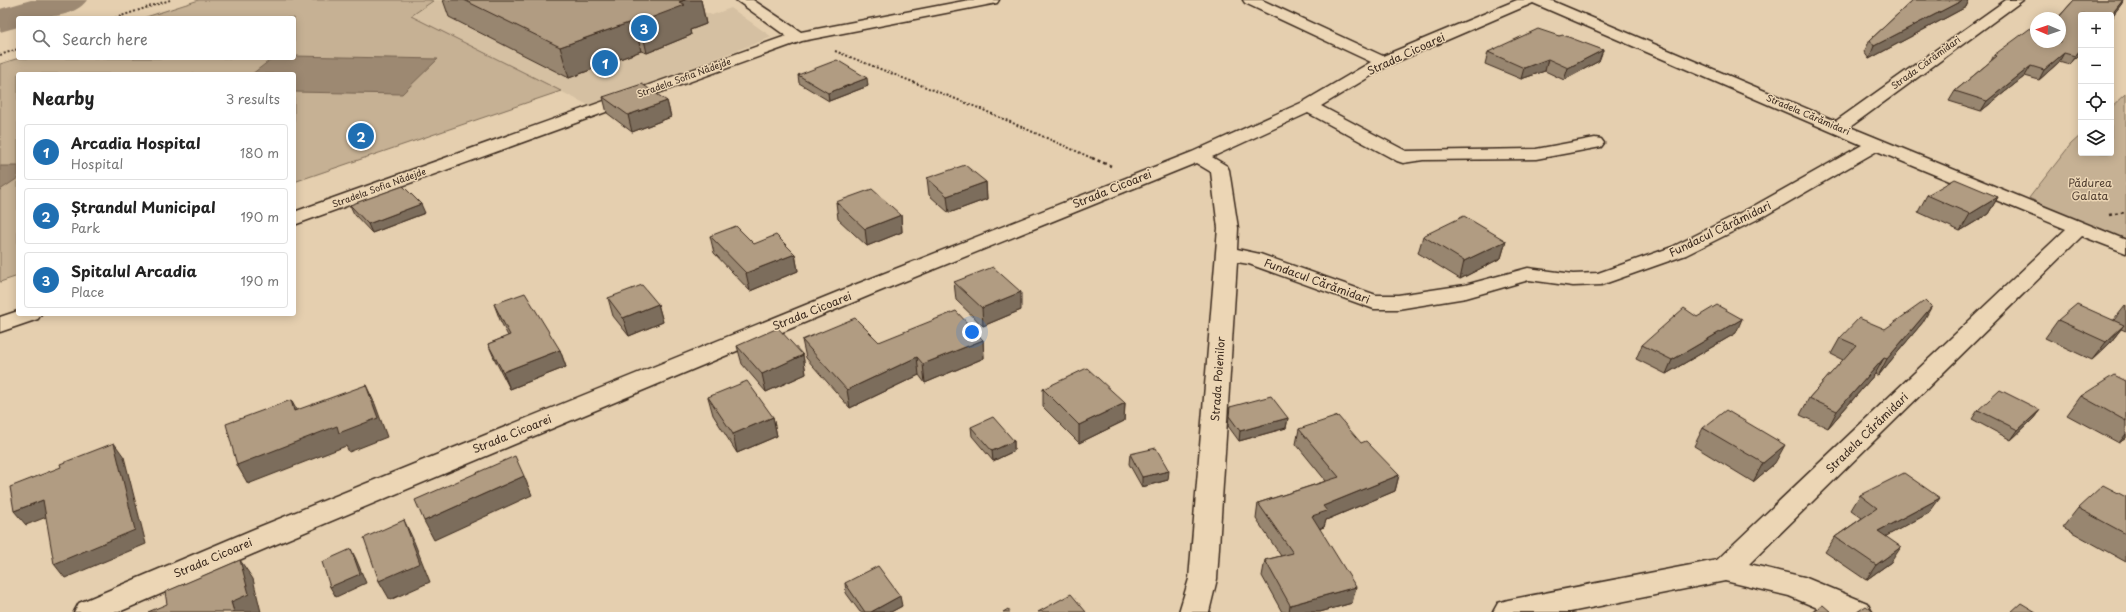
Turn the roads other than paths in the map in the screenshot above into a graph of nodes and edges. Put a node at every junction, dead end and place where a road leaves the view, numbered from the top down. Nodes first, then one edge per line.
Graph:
1 (743, 0) edge
2 (992, 0) edge
3 (1250, 0) edge
4 (1529, 0) edge
5 (1538, 0) edge
6 (2016, 0) edge
7 (798, 37) junction
8 (1383, 62) junction
9 (1309, 106) junction
10 (1837, 128) junction
11 (1595, 144) dead end
12 (1876, 144) junction
13 (1198, 156) junction
14 (296, 218) edge
15 (2078, 229) junction
16 (2126, 248) edge
17 (1227, 254) junction
18 (25, 316) edge
19 (0, 325) edge
20 (1725, 570) junction
21 (89, 612) edge
22 (1194, 612) edge
23 (1508, 612) edge
24 (1857, 612) edge

1 - 7 street
2 - 7 street, Stradela Sofia Nădejde
3 - 8 street
4 - 8 street, Strada Cicoarei
5 - 10 street, Stradela Cărămidari
6 - 10 street, Strada Cărămidari
7 - 14 street, Stradela Sofia Nădejde
8 - 9 street, Strada Cicoarei
9 - 11 street
9 - 13 street, Strada Cicoarei
10 - 12 street, Stradela Cărămidari
12 - 15 street, Stradela Cărămidari
12 - 17 street, Fundacul Cărămidari
13 - 17 street, Strada Poienilor
13 - 21 street, Strada Cicoarei
15 - 16 street, Stradela Cărămidari
15 - 20 street, Stradela Cărămidari
17 - 22 street, Strada Poienilor
18 - 19 street
20 - 23 street
20 - 24 street

